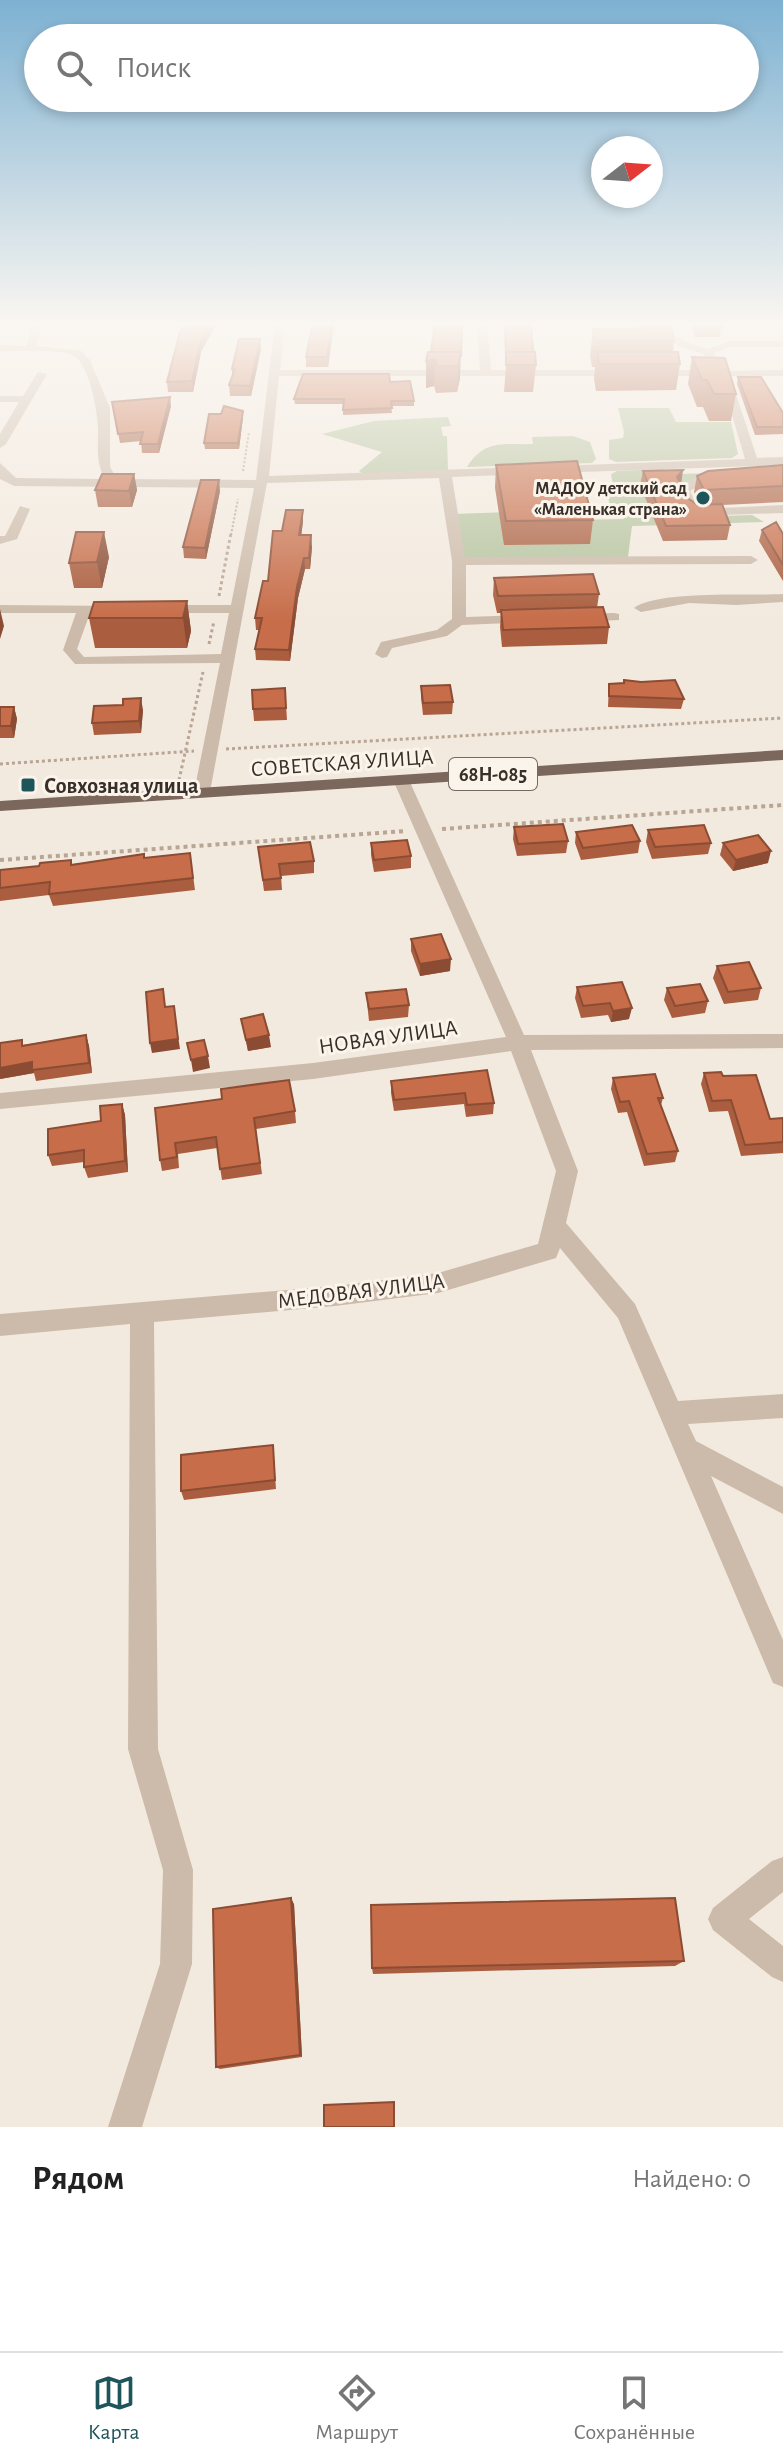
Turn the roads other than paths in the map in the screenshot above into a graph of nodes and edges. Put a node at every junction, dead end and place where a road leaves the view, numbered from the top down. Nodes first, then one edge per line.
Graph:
1 (104, 422) edge
2 (268, 422) edge
3 (738, 422) edge
4 (752, 463) junction
5 (782, 463) edge
6 (1, 473) edge
7 (445, 474) junction
8 (736, 478) edge
9 (261, 482) junction
10 (113, 483) junction
11 (24, 509) dead end
12 (783, 509) edge
13 (0, 540) edge
14 (751, 560) dead end
15 (459, 561) junction
16 (783, 598) edge
17 (641, 608) dead end
18 (0, 609) edge
19 (84, 609) junction
20 (237, 609) junction
21 (614, 617) dead end
22 (567, 618) edge
23 (537, 619) edge
24 (459, 621) junction
25 (382, 654) dead end
26 (228, 658) junction
27 (783, 755) edge
28 (401, 780) junction
29 (202, 792) junction
30 (0, 806) edge
31 (783, 1041) edge
32 (518, 1043) junction
33 (0, 1101) edge
34 (554, 1225) junction
35 (142, 1314) junction
36 (0, 1325) edge
37 (783, 1406) edge
38 (671, 1413) junction
39 (687, 1450) junction
40 (783, 1501) edge
41 (783, 1673) edge
42 (783, 1872) edge
43 (783, 1966) edge
44 (125, 2127) edge

1 - 10 street
2 - 9 street
3 - 4 street
4 - 5 street
4 - 7 street
6 - 10 street
7 - 9 street
7 - 15 street
8 - 12 street
9 - 10 street
9 - 20 street
11 - 13 street
14 - 15 street
15 - 24 street
16 - 17 street
18 - 19 street
19 - 20 street
19 - 26 street
20 - 26 street
21 - 22 street
23 - 24 street
24 - 25 street
26 - 29 street
27 - 28 main road, СОВЕТСКАЯ УЛИЦА / 68Н-085
28 - 29 main road, СОВЕТСКАЯ УЛИЦА / 68Н-085
28 - 32 street, МЕДОВАЯ УЛИЦА
29 - 30 main road, СОВЕТСКАЯ УЛИЦА
31 - 32 street, НОВАЯ УЛИЦА
32 - 33 street, НОВАЯ УЛИЦА
32 - 34 street, МЕДОВАЯ УЛИЦА
34 - 35 street, МЕДОВАЯ УЛИЦА
34 - 38 street
35 - 36 street, МЕДОВАЯ УЛИЦА
35 - 44 street
37 - 38 street
38 - 39 street
39 - 40 street
39 - 41 street
42 - 43 street

